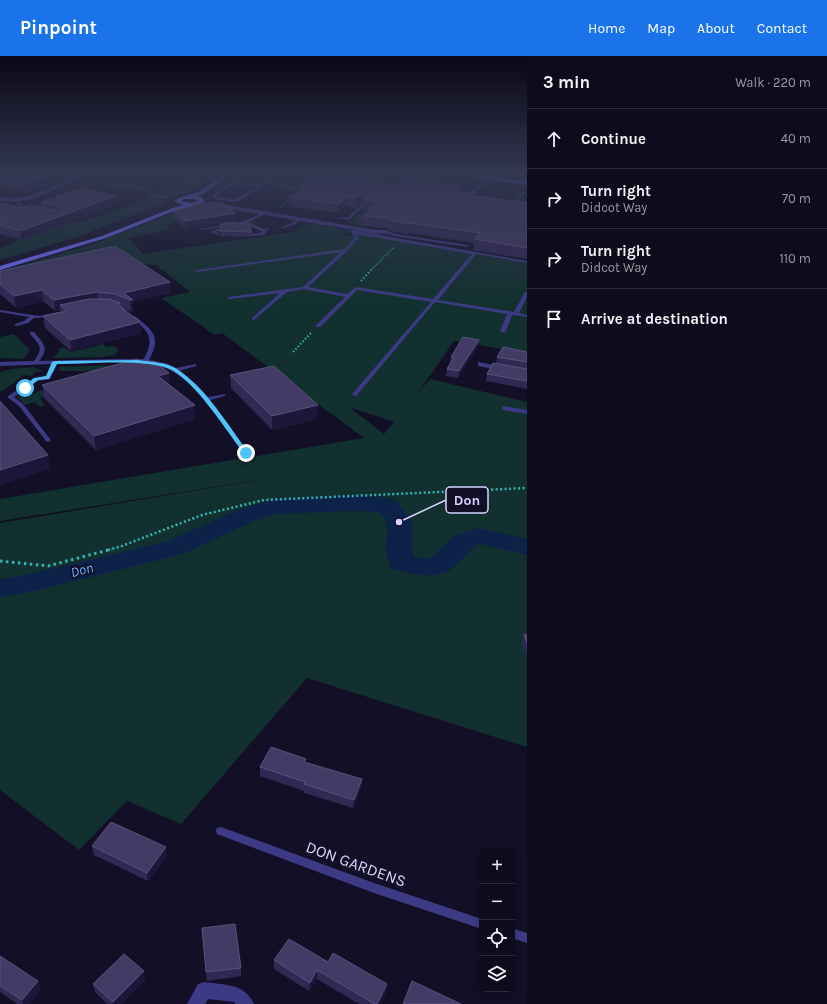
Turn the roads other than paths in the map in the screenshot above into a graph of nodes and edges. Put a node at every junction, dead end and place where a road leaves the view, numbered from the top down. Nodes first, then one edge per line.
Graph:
1 (151, 218) edge
2 (257, 218) edge
3 (295, 218) edge
4 (300, 219) junction
5 (246, 222) junction
6 (240, 223) junction
7 (254, 226) junction
8 (236, 227) junction
9 (283, 227) dead end
10 (347, 227) junction
11 (202, 229) edge
12 (262, 230) junction
13 (268, 230) dead end
14 (354, 232) junction
15 (388, 232) joint
16 (218, 234) edge
17 (253, 235) edge
18 (401, 240) junction
19 (396, 246) road end
20 (467, 246) dead end
21 (346, 250) junction
22 (475, 253) junction
23 (527, 262) edge
24 (0, 268) edge
25 (197, 271) dead end
26 (304, 288) junction
27 (286, 290) junction
28 (527, 292) edge
29 (348, 296) junction
30 (230, 298) dead end
31 (432, 301) junction
32 (72, 310) edge
33 (0, 311) edge
34 (9, 313) junction
35 (127, 313) edge
36 (513, 313) junction
37 (527, 316) edge
38 (4, 317) dead end
39 (32, 317) junction
40 (254, 319) dead end
41 (17, 325) dead end
42 (318, 326) road end
43 (503, 331) dead end
44 (32, 333) dead end
45 (486, 357) dead end
46 (55, 362) junction
47 (145, 362) junction
48 (35, 363) junction
49 (0, 364) edge
50 (194, 364) dead end
51 (481, 364) junction
52 (175, 370) junction
53 (477, 372) dead end
54 (527, 373) edge
55 (48, 378) junction
56 (40, 384) dead end
57 (355, 394) dead end
58 (223, 395) dead end
59 (205, 399) junction
60 (506, 408) dead end
61 (527, 412) edge
62 (48, 440) dead end
63 (246, 453) dead end
64 (221, 830) dead end
65 (479, 923) edge
66 (515, 934) edge
67 (527, 938) edge
68 (195, 1004) edge
69 (246, 1004) edge

1 - 24 main road
2 - 5 lane
3 - 4 street
4 - 9 lane
4 - 10 street
5 - 6 lane
5 - 7 lane
6 - 8 lane
6 - 11 lane
7 - 8 lane
7 - 12 lane
8 - 16 lane
10 - 14 lane
10 - 15 street
12 - 13 lane
12 - 17 lane
14 - 18 lane
14 - 21 lane
15 - 20 lane
18 - 19 lane
18 - 22 lane
21 - 25 lane
21 - 26 lane
22 - 23 lane
22 - 31 lane
26 - 27 lane
26 - 29 lane
27 - 30 lane
27 - 40 lane
28 - 36 lane
29 - 31 lane
29 - 42 lane
31 - 36 lane
31 - 57 lane
32 - 39 lane
33 - 34 lane
34 - 38 lane
34 - 39 lane
35 - 47 lane
36 - 37 lane
36 - 43 lane
39 - 41 lane
44 - 48 lane
45 - 51 street
46 - 47 lane
46 - 48 lane
46 - 55 lane
47 - 52 lane
48 - 49 lane
50 - 52 lane
51 - 53 street
51 - 54 street
52 - 59 lane
55 - 56 lane
55 - 62 lane
58 - 59 lane
59 - 63 lane
60 - 61 street
64 - 65 lane, DON GARDENS
66 - 67 lane
68 - 69 street

